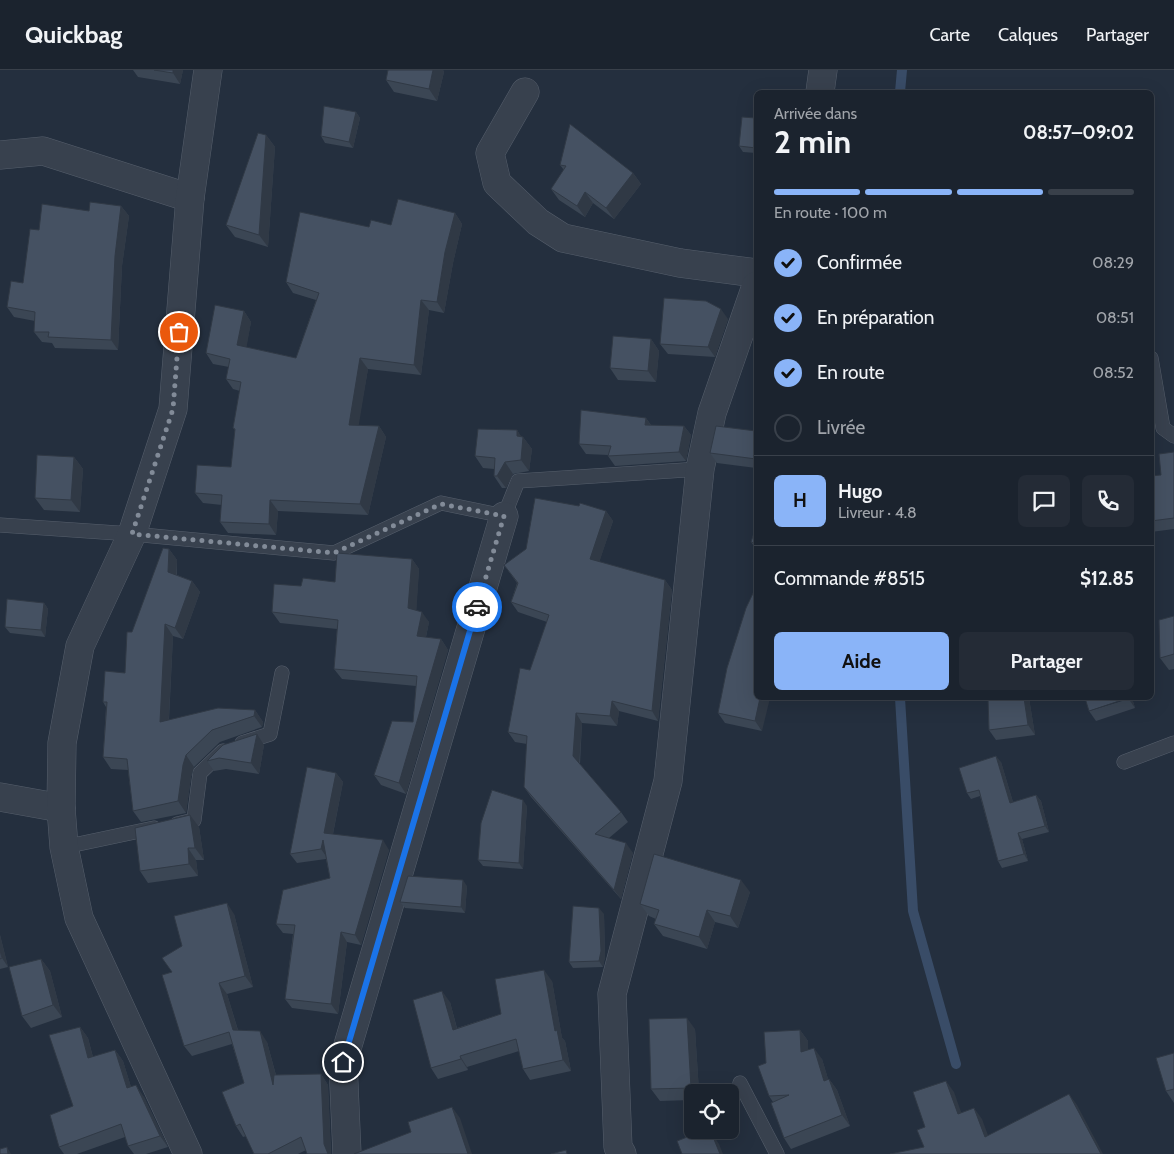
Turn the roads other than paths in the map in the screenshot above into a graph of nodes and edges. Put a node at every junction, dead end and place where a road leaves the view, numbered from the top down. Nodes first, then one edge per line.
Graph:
1 (208, 70) edge
2 (823, 70) edge
3 (820, 90) edge
4 (525, 92) dead end
5 (0, 154) edge
6 (190, 198) junction
7 (754, 273) edge
8 (754, 292) edge
9 (1154, 376) edge
10 (1174, 436) edge
11 (700, 469) junction
12 (504, 516) junction
13 (0, 526) edge
14 (132, 534) junction
15 (282, 673) dead end
16 (1174, 743) edge
17 (1124, 762) dead end
18 (0, 797) edge
19 (61, 808) junction
20 (64, 846) junction
21 (740, 1083) dead end
22 (188, 1154) edge
23 (347, 1154) edge
24 (622, 1154) edge
25 (777, 1154) edge

1 - 6 street
2 - 3 street
4 - 7 street
5 - 6 street
6 - 14 street
8 - 11 street
9 - 10 lane
11 - 12 lane
11 - 24 street
12 - 14 lane
12 - 23 street
13 - 14 lane
14 - 19 street
15 - 20 lane
16 - 17 lane
18 - 19 street
19 - 20 street
20 - 22 street
21 - 25 lane

